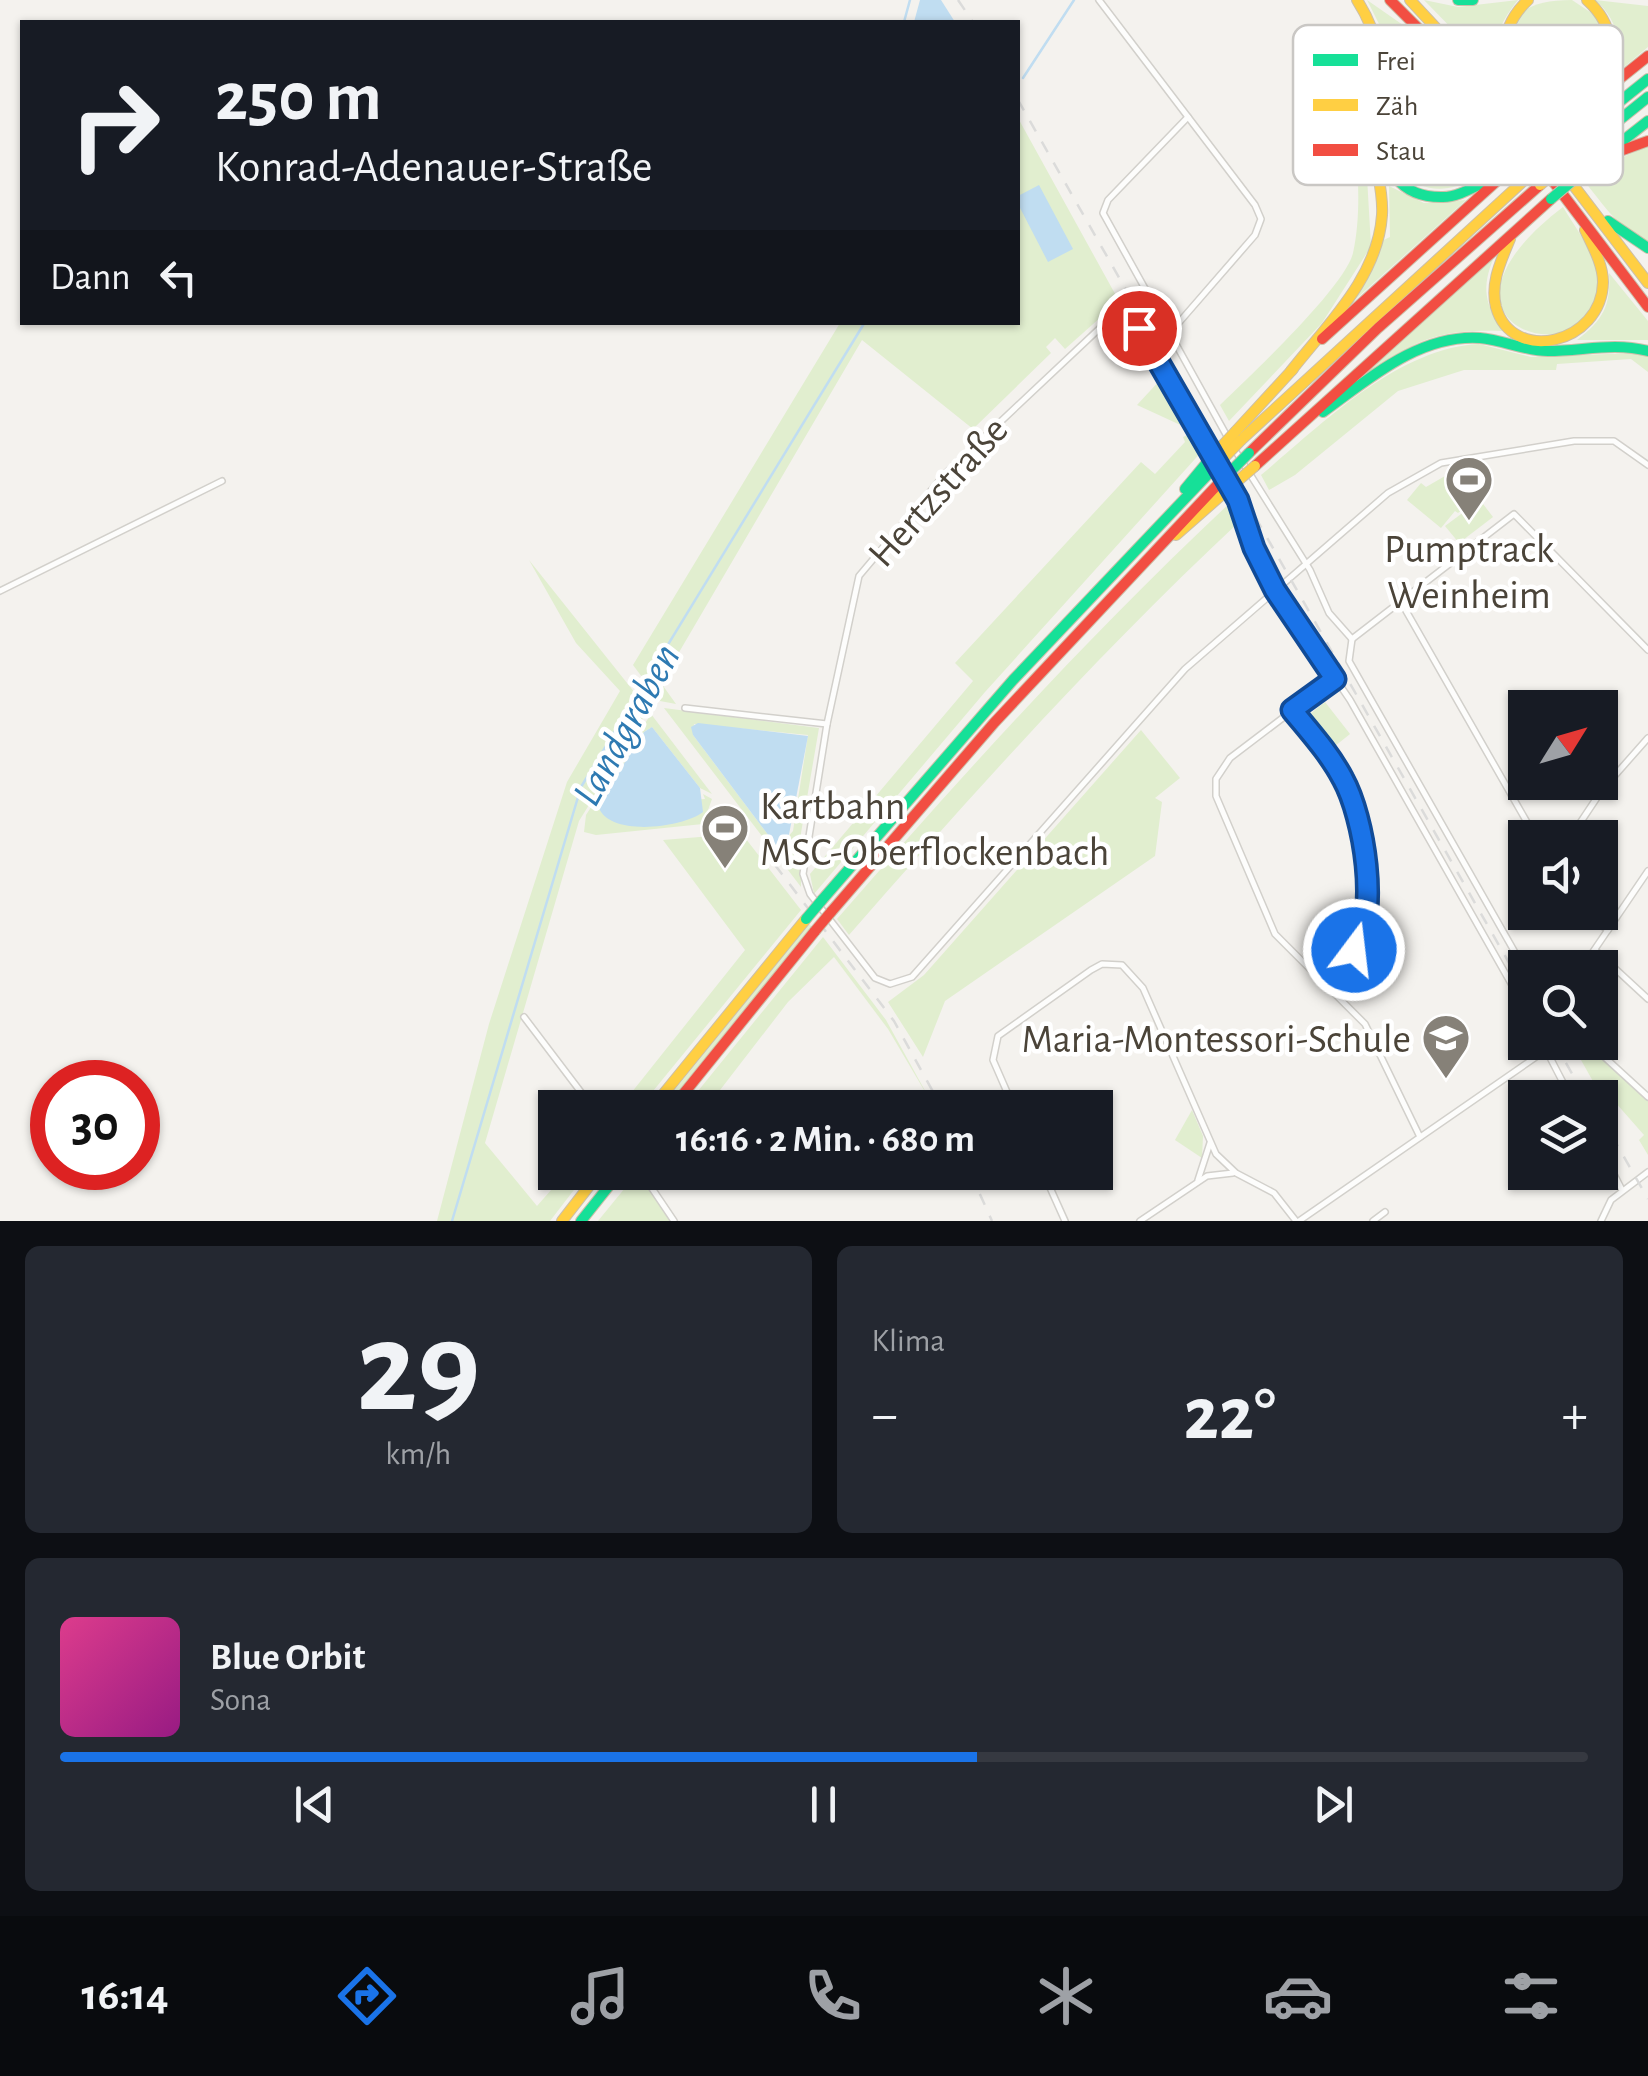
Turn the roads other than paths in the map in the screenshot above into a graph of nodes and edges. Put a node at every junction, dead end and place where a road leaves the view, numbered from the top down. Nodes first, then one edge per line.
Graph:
1 (1099, 0) edge
2 (1357, 0) edge
3 (1390, 0) edge
4 (1410, 0) edge
5 (1458, 0) edge
6 (1473, 0) edge
7 (1528, 0) edge
8 (1586, 0) edge
9 (1372, 25) edge
10 (1417, 25) edge
11 (1433, 25) edge
12 (1506, 25) edge
13 (1607, 25) edge
14 (1648, 56) edge
15 (1623, 76) edge
16 (1648, 79) edge
17 (1648, 97) edge
18 (1623, 99) edge
19 (1188, 117) junction
20 (1623, 117) edge
21 (1648, 120) edge
22 (1623, 139) edge
23 (1648, 140) edge
24 (1623, 149) edge
25 (1379, 185) edge
26 (1408, 185) edge
27 (1477, 185) edge
28 (1491, 185) edge
29 (1519, 185) edge
30 (1540, 185) edge
31 (1557, 185) edge
32 (1567, 185) edge
33 (1575, 185) edge
34 (1592, 206) junction
35 (1577, 211) junction
36 (1516, 230) junction
37 (1648, 248) edge
38 (1648, 283) edge
39 (1648, 306) edge
40 (1169, 334) junction
41 (1648, 350) edge
42 (1291, 371) junction
43 (1297, 429) junction
44 (1238, 436) junction
45 (1648, 465) edge
46 (222, 481) dead end
47 (1224, 486) junction
48 (1306, 564) junction
49 (1275, 590) junction
50 (0, 592) edge
51 (1400, 601) junction
52 (1352, 639) junction
53 (1648, 650) edge
54 (1335, 679) junction
55 (686, 708) dead end
56 (1292, 710) junction
57 (827, 724) junction
58 (1648, 738) edge
59 (1526, 820) edge
60 (1582, 820) edge
61 (1648, 871) edge
62 (1618, 915) edge
63 (1608, 930) edge
64 (1514, 950) edge
65 (1594, 950) edge
66 (1618, 972) edge
67 (1508, 979) edge
68 (1324, 982) junction
69 (1648, 1000) edge
70 (524, 1017) dead end
71 (1532, 1060) edge
72 (1608, 1060) edge
73 (579, 1090) edge
74 (667, 1090) edge
75 (687, 1090) edge
76 (1006, 1090) edge
77 (1648, 1097) edge
78 (1420, 1137) junction
79 (1210, 1142) junction
80 (1236, 1172) junction
81 (1645, 1174) edge
82 (1196, 1182) junction
83 (1618, 1182) edge
84 (1648, 1186) edge
85 (586, 1190) edge
86 (606, 1190) edge
87 (654, 1190) edge
88 (1051, 1190) edge
89 (1622, 1190) junction
90 (1385, 1212) dead end
91 (562, 1221) edge
92 (581, 1221) edge
93 (674, 1221) edge
94 (1065, 1221) edge
95 (1140, 1221) edge
96 (1297, 1221) edge
97 (1373, 1221) edge
98 (1601, 1221) edge

1 - 19 street
2 - 9 highway
3 - 10 highway
4 - 11 highway
5 - 6 highway
7 - 12 highway
8 - 13 highway
14 - 15 highway
16 - 18 highway, bridge
17 - 20 highway, bridge
19 - 40 street
19 - 40 street
21 - 22 highway
23 - 24 highway
25 - 42 highway
26 - 27 highway
28 - 42 highway
29 - 44 highway, bridge
30 - 47 highway, bridge
31 - 35 highway
32 - 36 highway, bridge
33 - 34 highway
34 - 37 highway
34 - 38 highway
35 - 36 highway
35 - 39 highway
36 - 43 highway
40 - 48 street
41 - 43 highway
42 - 44 highway
43 - 47 highway, bridge
44 - 74 highway, bridge
45 - 48 street
46 - 50 street
47 - 75 highway, bridge
48 - 49 street
48 - 52 street
49 - 54 street
49 - 57 street, Hertzstraße
49 - 57 street, Hertzstraße
51 - 52 street
51 - 53 street
51 - 59 street
52 - 64 street
54 - 56 street
54 - 67 street
55 - 57 street
56 - 68 street
56 - 68 street
58 - 60 street
61 - 62 street
63 - 65 street
66 - 69 street
68 - 78 street
70 - 73 street
71 - 78 street
72 - 77 street
76 - 79 street
78 - 96 street
79 - 80 street
79 - 82 street
80 - 82 street
80 - 96 street
81 - 84 street
81 - 89 street
82 - 95 street
83 - 89 street
85 - 91 highway
86 - 92 highway
87 - 93 street
88 - 94 street
89 - 98 street
90 - 97 street

